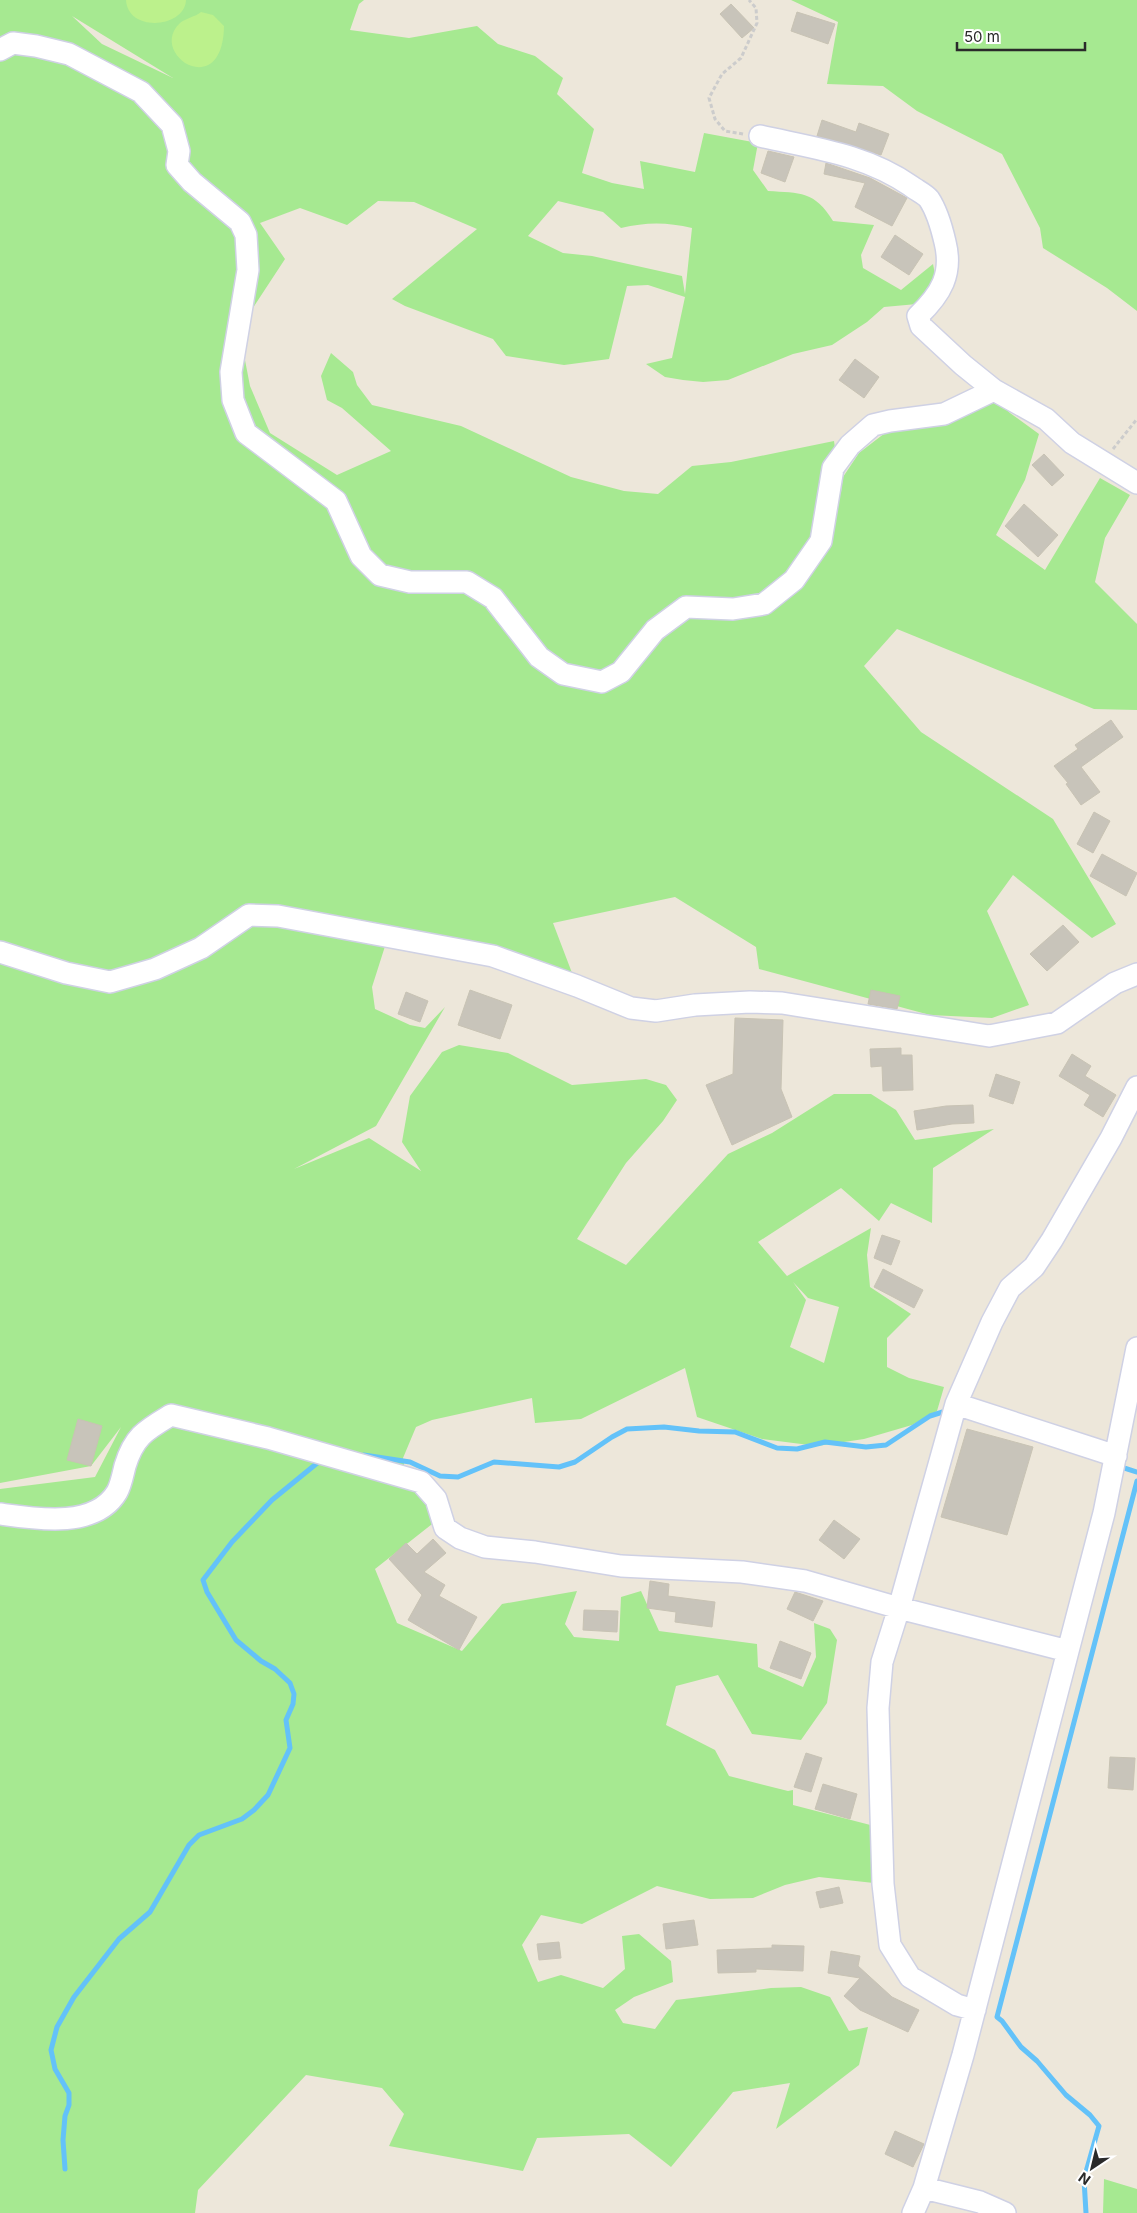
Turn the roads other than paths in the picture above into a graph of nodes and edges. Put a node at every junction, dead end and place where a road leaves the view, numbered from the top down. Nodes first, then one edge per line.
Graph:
1 (0, 50) edge
2 (760, 136) road end
3 (994, 390) junction
4 (1137, 483) edge
5 (0, 952) edge
6 (1137, 974) edge
7 (1137, 1087) edge
8 (1137, 1348) edge
9 (956, 1404) junction
10 (1116, 1456) junction
11 (0, 1514) edge
12 (899, 1608) junction
13 (1068, 1652) junction
14 (975, 2010) junction
15 (924, 2188) junction
16 (913, 2213) edge
17 (1005, 2213) edge

1 - 3 street
2 - 3 street
3 - 4 street
5 - 6 street
7 - 9 street
8 - 10 street
9 - 10 street
9 - 12 street
10 - 13 street
11 - 12 street
12 - 13 street
12 - 14 street
13 - 14 street
14 - 15 street
15 - 16 street
15 - 17 street

